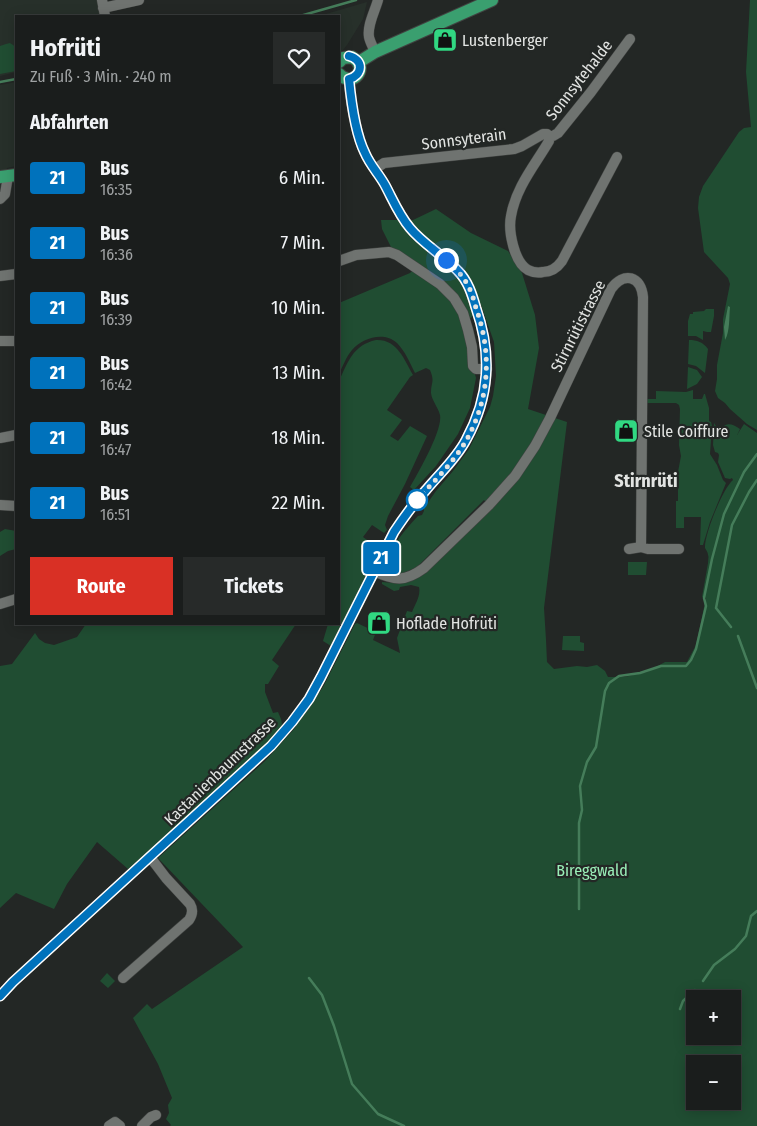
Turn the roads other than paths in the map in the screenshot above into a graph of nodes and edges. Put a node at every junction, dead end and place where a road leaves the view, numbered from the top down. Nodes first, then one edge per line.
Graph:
1 (139, 0) edge
2 (378, 0) edge
3 (492, 0) edge
4 (104, 8) edge
5 (630, 39) dead end
6 (375, 52) junction
7 (340, 61) edge
8 (358, 62) junction
9 (344, 77) edge
10 (549, 136) junction
11 (617, 157) dead end
12 (375, 169) junction
13 (8, 176) edge
14 (0, 200) edge
15 (340, 261) edge
16 (15, 274) edge
17 (0, 276) edge
18 (0, 341) edge
19 (15, 341) edge
20 (487, 370) junction
21 (15, 435) edge
22 (0, 438) edge
23 (0, 505) edge
24 (15, 506) edge
25 (641, 547) junction
26 (629, 549) dead end
27 (679, 549) dead end
28 (374, 571) junction
29 (15, 599) edge
30 (0, 604) edge
31 (150, 857) junction
32 (123, 978) dead end
33 (0, 996) edge
34 (156, 1115) dead end
35 (109, 1126) edge
36 (120, 1126) edge
37 (142, 1126) edge

1 - 4 street
2 - 6 street
3 - 6 main road
5 - 10 street, Sonnsytehalde
6 - 8 main road
7 - 8 main road
8 - 9 main road
9 - 12 street, Kastanienbaumstrasse
10 - 11 street
10 - 12 street, Sonnsyterain
12 - 20 street, Kastanienbaumstrasse
13 - 14 street
15 - 20 street
16 - 17 street
18 - 19 street
20 - 28 street, Kastanienbaumstrasse
21 - 22 street
23 - 24 street
25 - 26 street
25 - 27 street
25 - 28 street, Stirnrütistrasse
28 - 31 street, Kastanienbaumstrasse
29 - 30 street
31 - 32 street
31 - 33 street, Kastanienbaumstrasse
34 - 37 street
35 - 36 street

